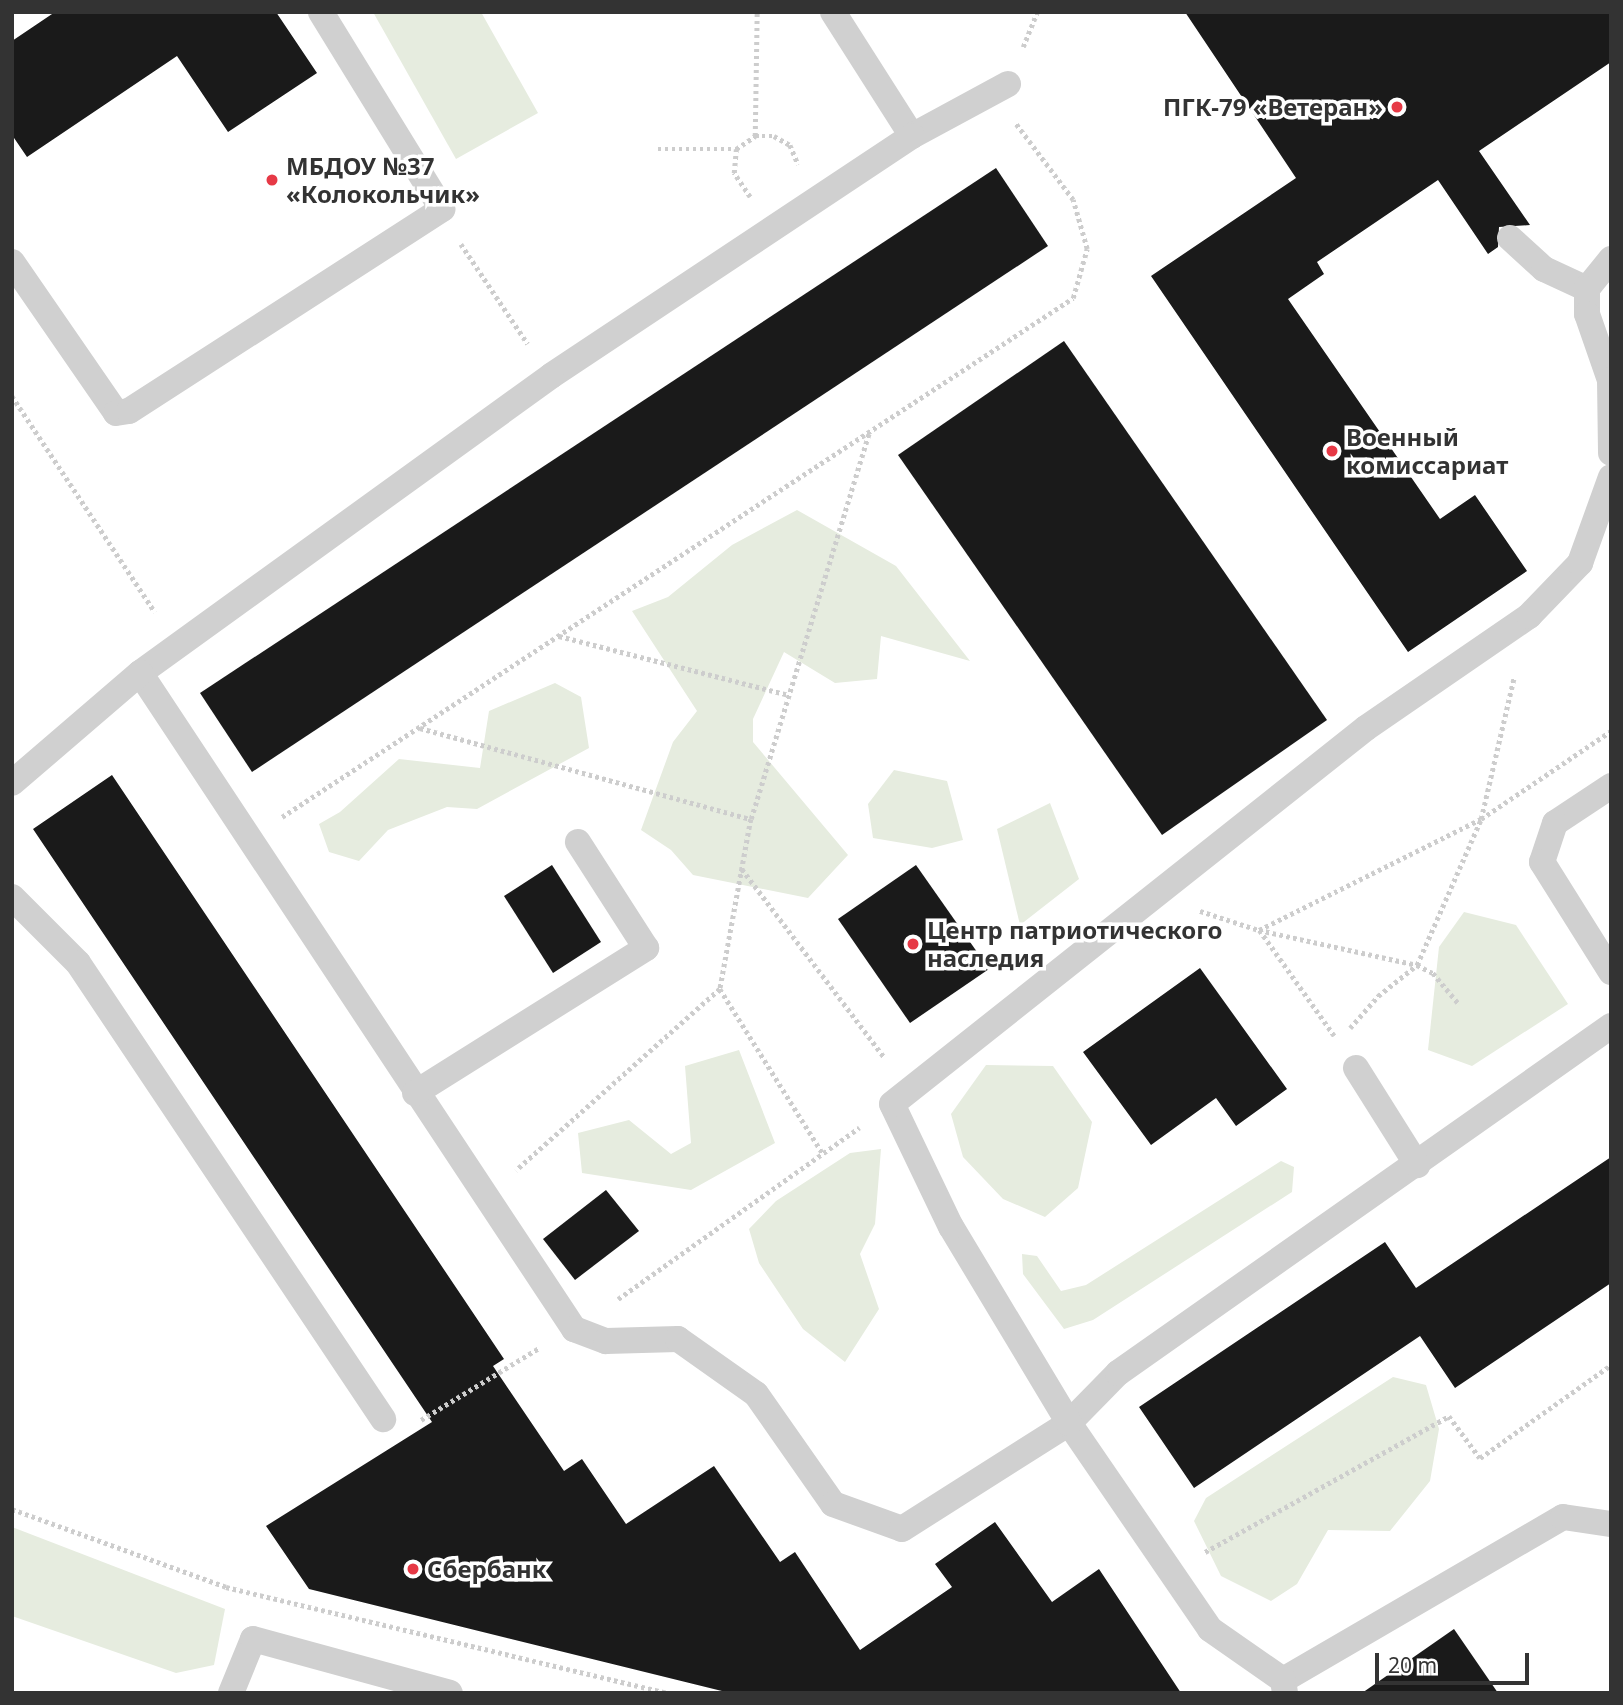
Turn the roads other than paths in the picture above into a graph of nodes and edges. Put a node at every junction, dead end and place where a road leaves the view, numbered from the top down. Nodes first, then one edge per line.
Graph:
1 (321, 12) edge
2 (833, 12) edge
3 (1000, 88) road end
4 (912, 136) junction
5 (1510, 238) dead end
6 (1611, 259) edge
7 (12, 262) edge
8 (1587, 289) junction
9 (1611, 453) edge
10 (1611, 477) edge
11 (140, 673) junction
12 (12, 783) edge
13 (1611, 786) edge
14 (578, 842) dead end
15 (12, 897) edge
16 (1611, 972) edge
17 (1611, 1027) edge
18 (1356, 1068) dead end
19 (415, 1093) junction
20 (1417, 1165) junction
21 (383, 1419) road end
22 (1069, 1423) junction
23 (1611, 1524) edge
24 (1284, 1687) edge
25 (231, 1693) edge
26 (450, 1693) edge

1 - 7 lane
2 - 4 lane
3 - 4 lane
4 - 11 lane
5 - 8 lane
6 - 8 lane
8 - 9 lane
10 - 22 lane
11 - 12 lane
11 - 19 lane
13 - 16 lane
14 - 19 lane
15 - 21 lane
17 - 20 lane
18 - 20 lane
19 - 22 lane
20 - 22 lane
22 - 24 lane
23 - 24 lane
25 - 26 lane

